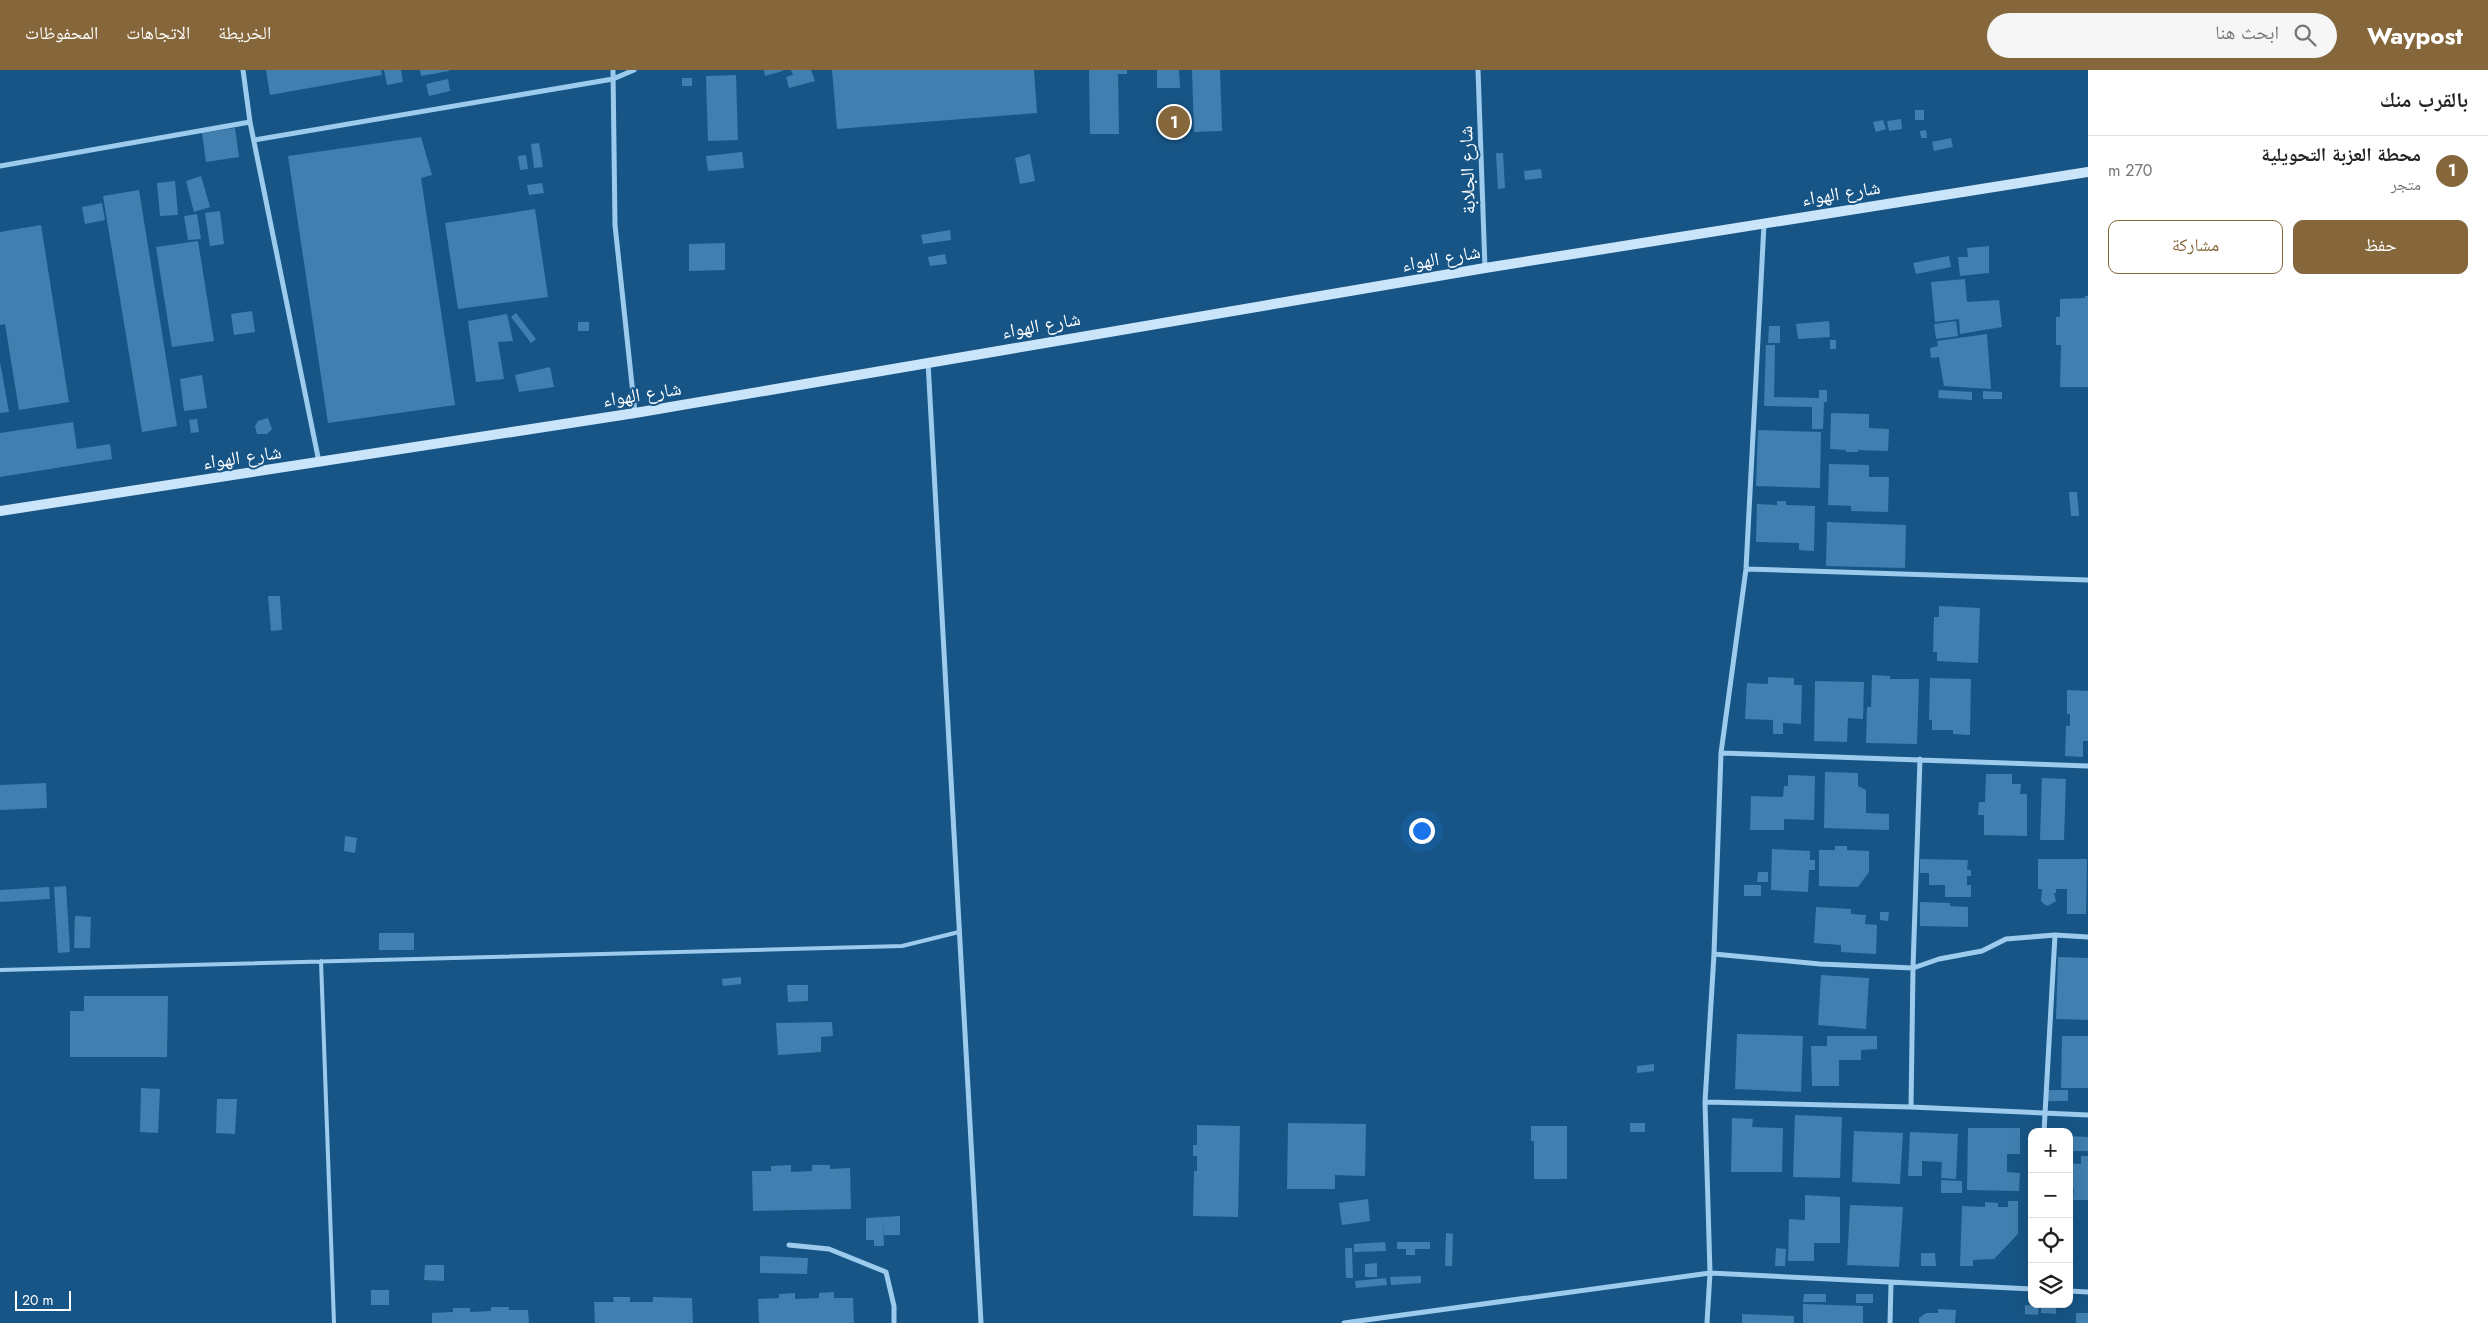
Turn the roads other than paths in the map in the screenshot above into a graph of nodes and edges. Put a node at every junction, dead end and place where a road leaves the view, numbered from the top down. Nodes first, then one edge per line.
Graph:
1 (243, 70) edge
2 (613, 70) edge
3 (634, 70) edge
4 (1478, 70) edge
5 (613, 79) junction
6 (250, 122) junction
7 (254, 140) junction
8 (0, 166) edge
9 (2088, 172) edge
10 (1764, 223) junction
11 (1485, 268) junction
12 (928, 362) junction
13 (635, 413) junction
14 (320, 464) junction
15 (0, 511) edge
16 (1746, 569) junction
17 (2088, 580) edge
18 (1721, 753) junction
19 (1920, 759) junction
20 (2088, 766) edge
21 (959, 932) junction
22 (2055, 935) junction
23 (2088, 937) edge
24 (1714, 954) junction
25 (321, 961) junction
26 (1913, 968) junction
27 (0, 970) edge
28 (1705, 1102) junction
29 (1911, 1106) junction
30 (2045, 1114) junction
31 (2088, 1115) edge
32 (2044, 1128) edge
33 (789, 1245) dead end
34 (1710, 1273) junction
35 (1891, 1284) junction
36 (2028, 1289) edge
37 (2073, 1291) edge
38 (2088, 1292) edge
39 (334, 1323) edge
40 (894, 1323) edge
41 (981, 1323) edge
42 (1344, 1323) edge
43 (1707, 1323) edge
44 (1890, 1323) edge

1 - 6 street
2 - 5 street
3 - 5 street
4 - 11 street, شارع الجلابة
5 - 7 street
5 - 13 street
6 - 7 street
6 - 8 street
7 - 14 street
9 - 10 street, شارع الهواء
10 - 11 street, شارع الهواء
10 - 16 street
11 - 12 street, شارع الهواء
12 - 13 street, شارع الهواء
12 - 21 street
13 - 14 street, شارع الهواء
14 - 15 street, شارع الهواء
16 - 17 street
16 - 18 street
18 - 19 street
18 - 24 street
19 - 20 street
19 - 26 street
21 - 25 lane
21 - 41 street
22 - 23 street
22 - 26 street
22 - 30 street
24 - 26 street
24 - 28 street
25 - 27 lane
25 - 39 lane
26 - 29 street
28 - 29 street
28 - 34 street
29 - 30 street
30 - 31 street
30 - 32 street
33 - 40 street
34 - 35 street
34 - 42 street
34 - 43 street
35 - 36 street
35 - 44 street
37 - 38 street

